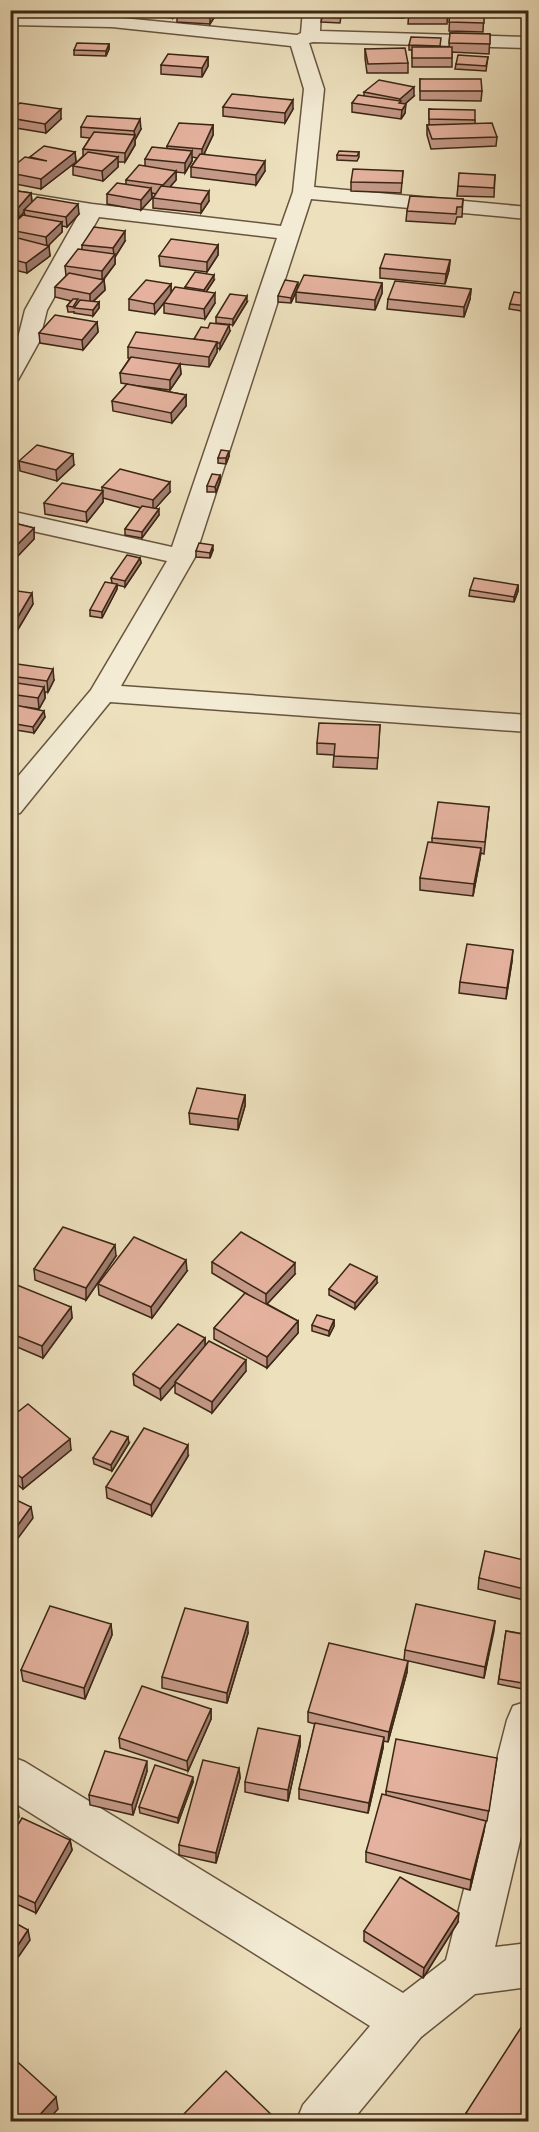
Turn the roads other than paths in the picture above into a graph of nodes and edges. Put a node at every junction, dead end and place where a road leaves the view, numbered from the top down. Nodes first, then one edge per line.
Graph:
1 (312, 10) edge
2 (114, 16) edge
3 (10, 20) edge
4 (304, 38) junction
5 (528, 42) edge
6 (303, 192) junction
7 (10, 196) edge
8 (92, 210) junction
9 (528, 213) edge
10 (288, 233) junction
11 (10, 375) edge
12 (10, 518) edge
13 (182, 557) junction
14 (103, 693) junction
15 (528, 724) edge
16 (10, 806) edge
17 (528, 1720) edge
18 (10, 1776) edge
19 (528, 1965) edge
20 (466, 1972) junction
21 (405, 2021) junction
22 (320, 2121) edge

1 - 4 street
2 - 3 street
2 - 4 street
4 - 5 street
4 - 6 street
6 - 9 street
6 - 10 street
7 - 8 street
8 - 10 street
8 - 11 street
10 - 13 street
12 - 13 street
13 - 14 street
14 - 15 street
14 - 16 street
17 - 20 street
18 - 21 street
19 - 20 street
20 - 21 street
21 - 22 street

